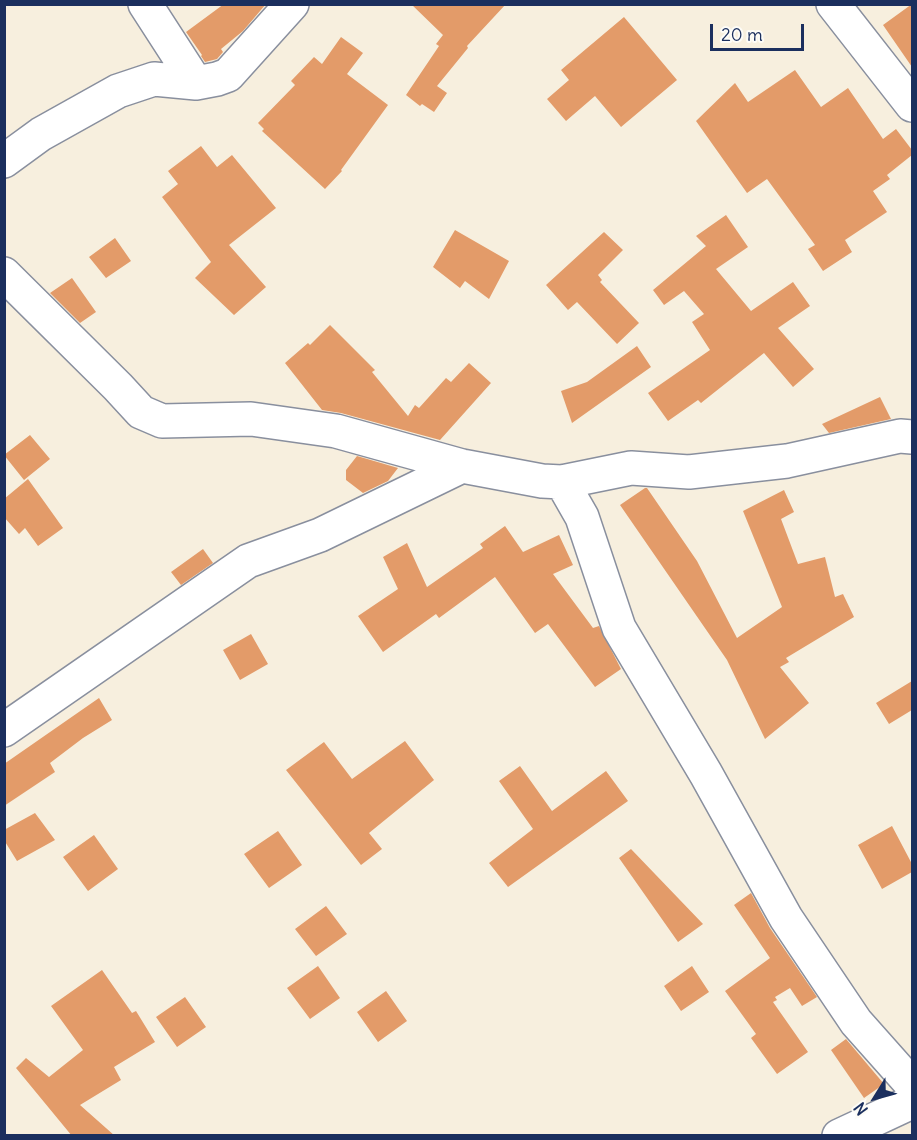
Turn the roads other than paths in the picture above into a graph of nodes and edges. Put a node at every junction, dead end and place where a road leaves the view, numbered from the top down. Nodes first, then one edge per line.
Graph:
1 (145, 4) edge
2 (292, 4) edge
3 (833, 4) edge
4 (196, 83) junction
5 (912, 105) edge
6 (4, 161) edge
7 (4, 274) edge
8 (912, 437) edge
9 (462, 466) junction
10 (562, 482) junction
11 (4, 730) edge
12 (912, 1085) edge
13 (912, 1102) edge
14 (839, 1136) edge

1 - 4 street
2 - 4 street
3 - 5 street
4 - 6 street
7 - 9 street
8 - 10 street
9 - 10 street
9 - 11 street
10 - 12 street
13 - 14 street

